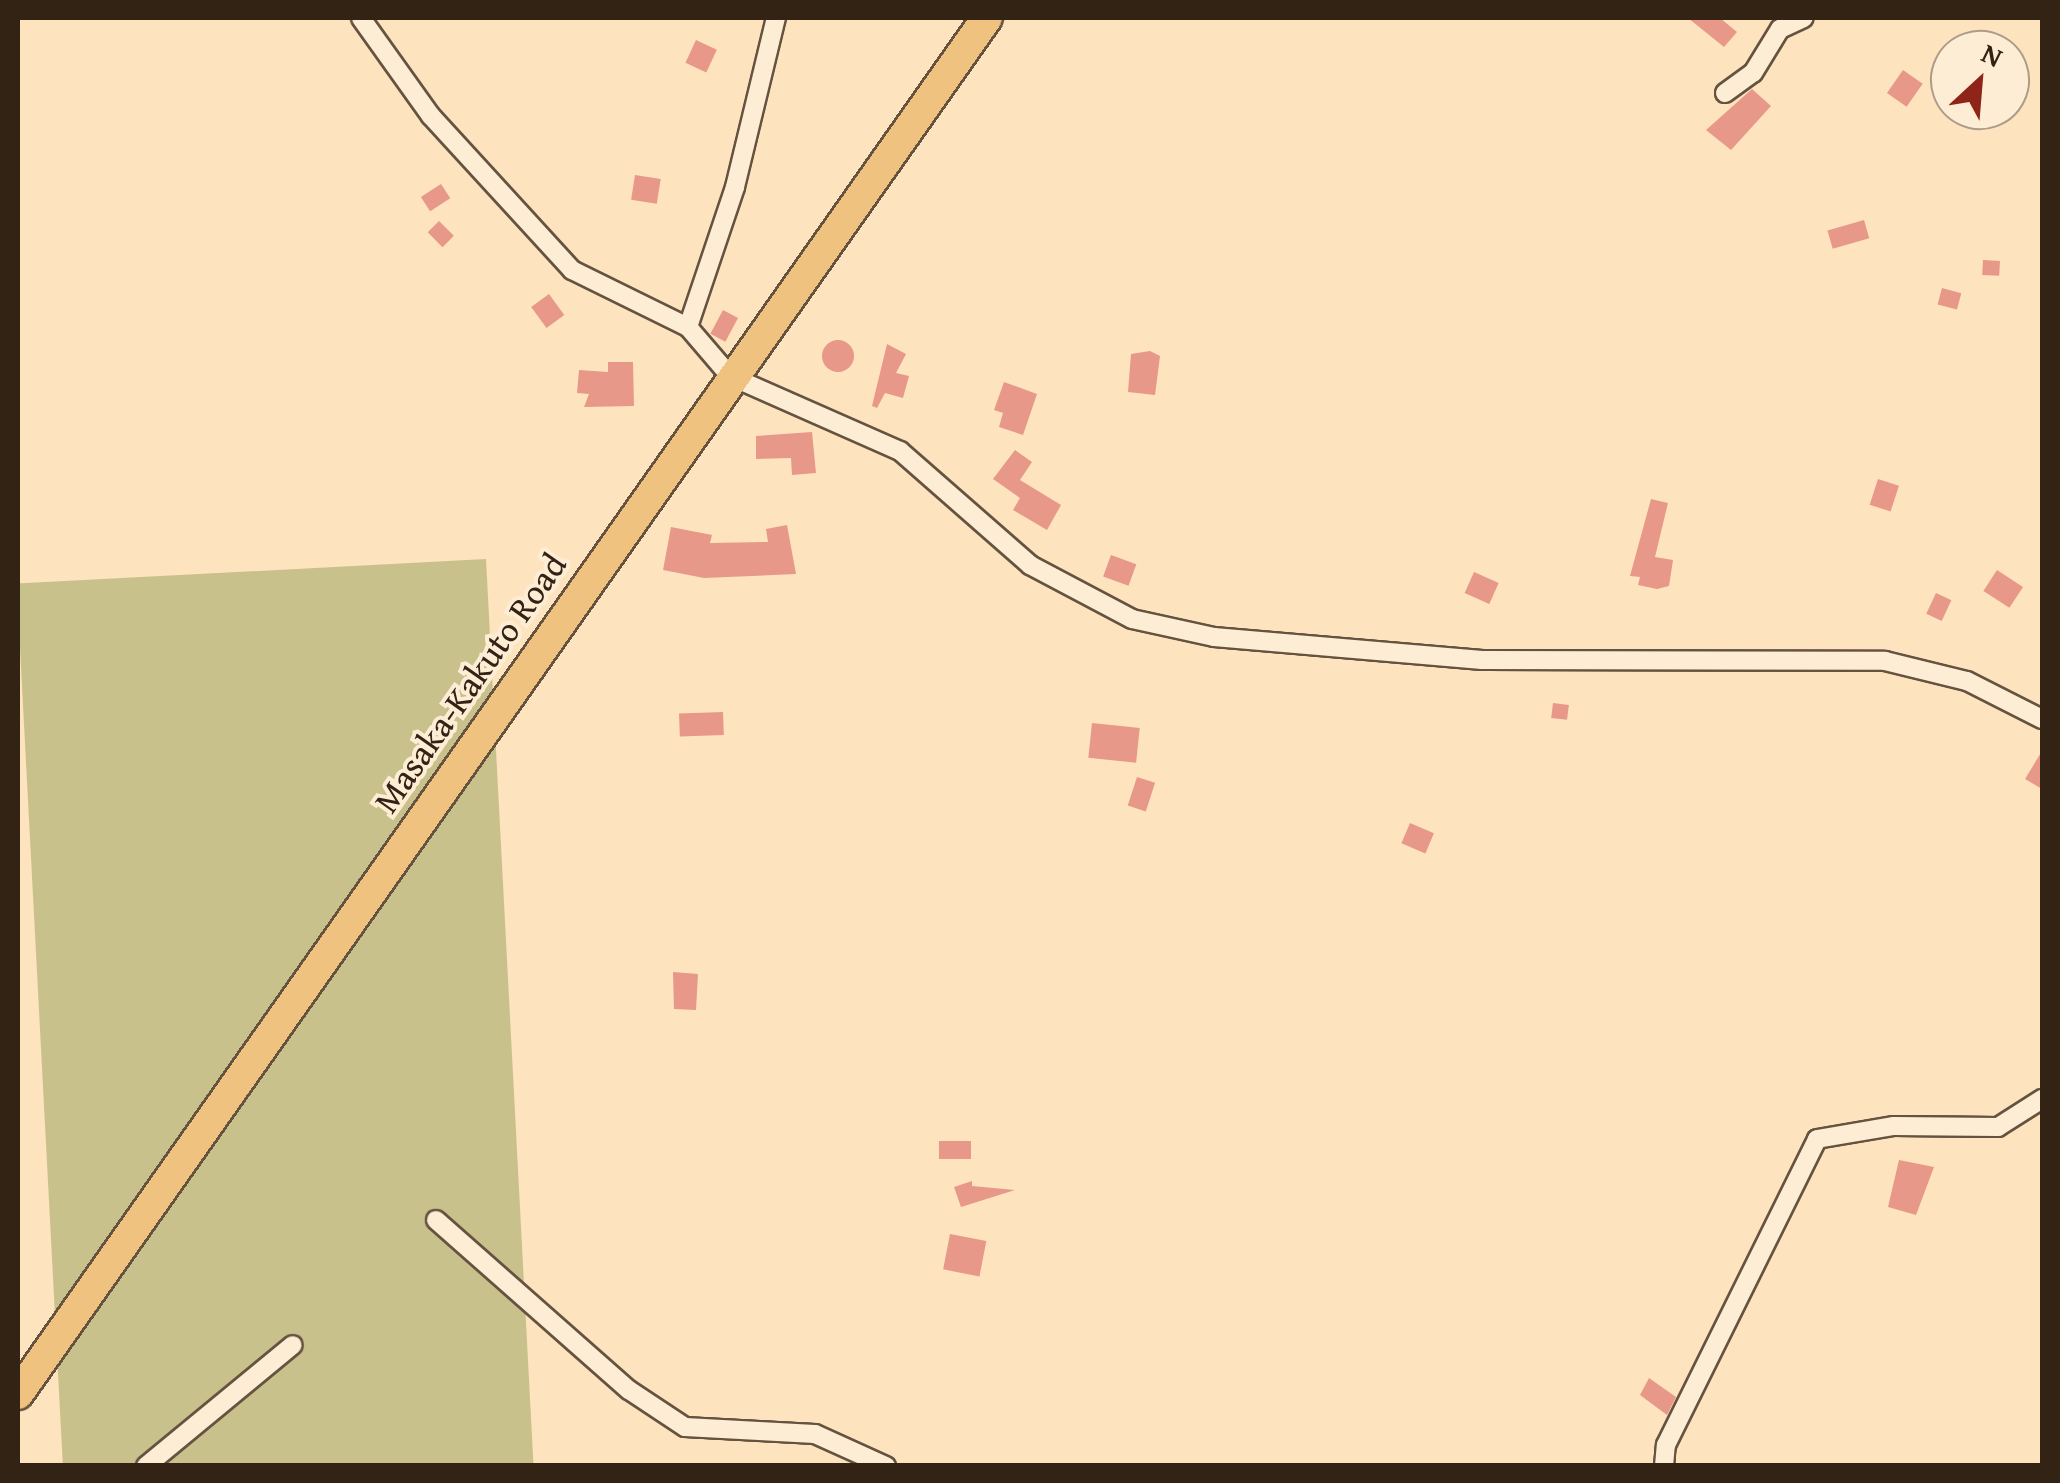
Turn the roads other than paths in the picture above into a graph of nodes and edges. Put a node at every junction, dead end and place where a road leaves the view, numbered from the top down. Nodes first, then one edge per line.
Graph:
1 (361, 18) edge
2 (776, 18) edge
3 (987, 18) edge
4 (1804, 18) edge
5 (1725, 93) dead end
6 (688, 327) junction
7 (730, 376) junction
8 (2042, 720) edge
9 (2042, 1099) edge
10 (436, 1220) dead end
11 (293, 1345) dead end
12 (18, 1394) edge
13 (146, 1466) edge
14 (886, 1466) edge
15 (1664, 1466) edge

1 - 6 street
2 - 6 street
3 - 7 highway, Masaka-Kakuto Road
4 - 5 street
6 - 7 street
7 - 8 street
7 - 12 highway, Masaka-Kakuto Road
9 - 15 street
10 - 14 street
11 - 13 street

